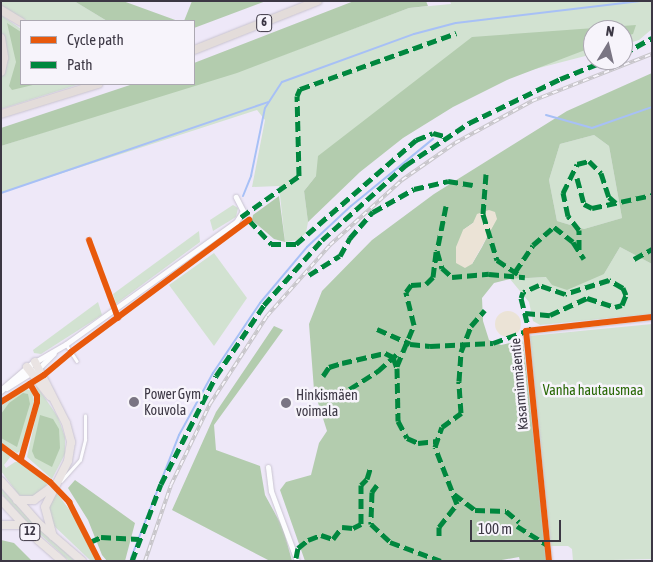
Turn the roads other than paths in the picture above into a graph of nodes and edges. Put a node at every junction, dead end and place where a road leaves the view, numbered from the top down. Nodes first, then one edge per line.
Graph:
1 (318, 1) edge
2 (1, 10) edge
3 (20, 21) edge
4 (1, 38) edge
5 (195, 43) edge
6 (210, 44) junction
7 (195, 50) edge
8 (1, 72) edge
9 (95, 85) edge
10 (1, 114) edge
11 (236, 197) dead end
12 (652, 317) edge
13 (66, 344) junction
14 (77, 361) dead end
15 (37, 365) junction
16 (29, 370) joint
17 (57, 406) junction
18 (84, 416) dead end
19 (268, 467) dead end
20 (1, 481) edge
21 (56, 484) junction
22 (1, 500) edge
23 (16, 500) junction
24 (1, 525) edge
25 (24, 525) junction
26 (52, 536) junction
27 (62, 561) edge
28 (82, 561) edge
29 (297, 561) edge
30 (549, 561) edge

1 - 6 highway, 6
2 - 3 highway
4 - 8 highway
5 - 6 highway
6 - 7 highway, 6
9 - 10 highway
11 - 13 street
12 - 30 street, Kasarminmäentie
13 - 14 lane
13 - 15 street
15 - 16 street
15 - 17 main road
16 - 17 main road
17 - 21 main road
18 - 21 lane
19 - 29 street
20 - 23 main road, 12
21 - 23 main road
21 - 26 main road
22 - 25 main road, 12
23 - 26 main road, 12
24 - 25 main road
25 - 27 main road, 12
26 - 28 main road, 12

